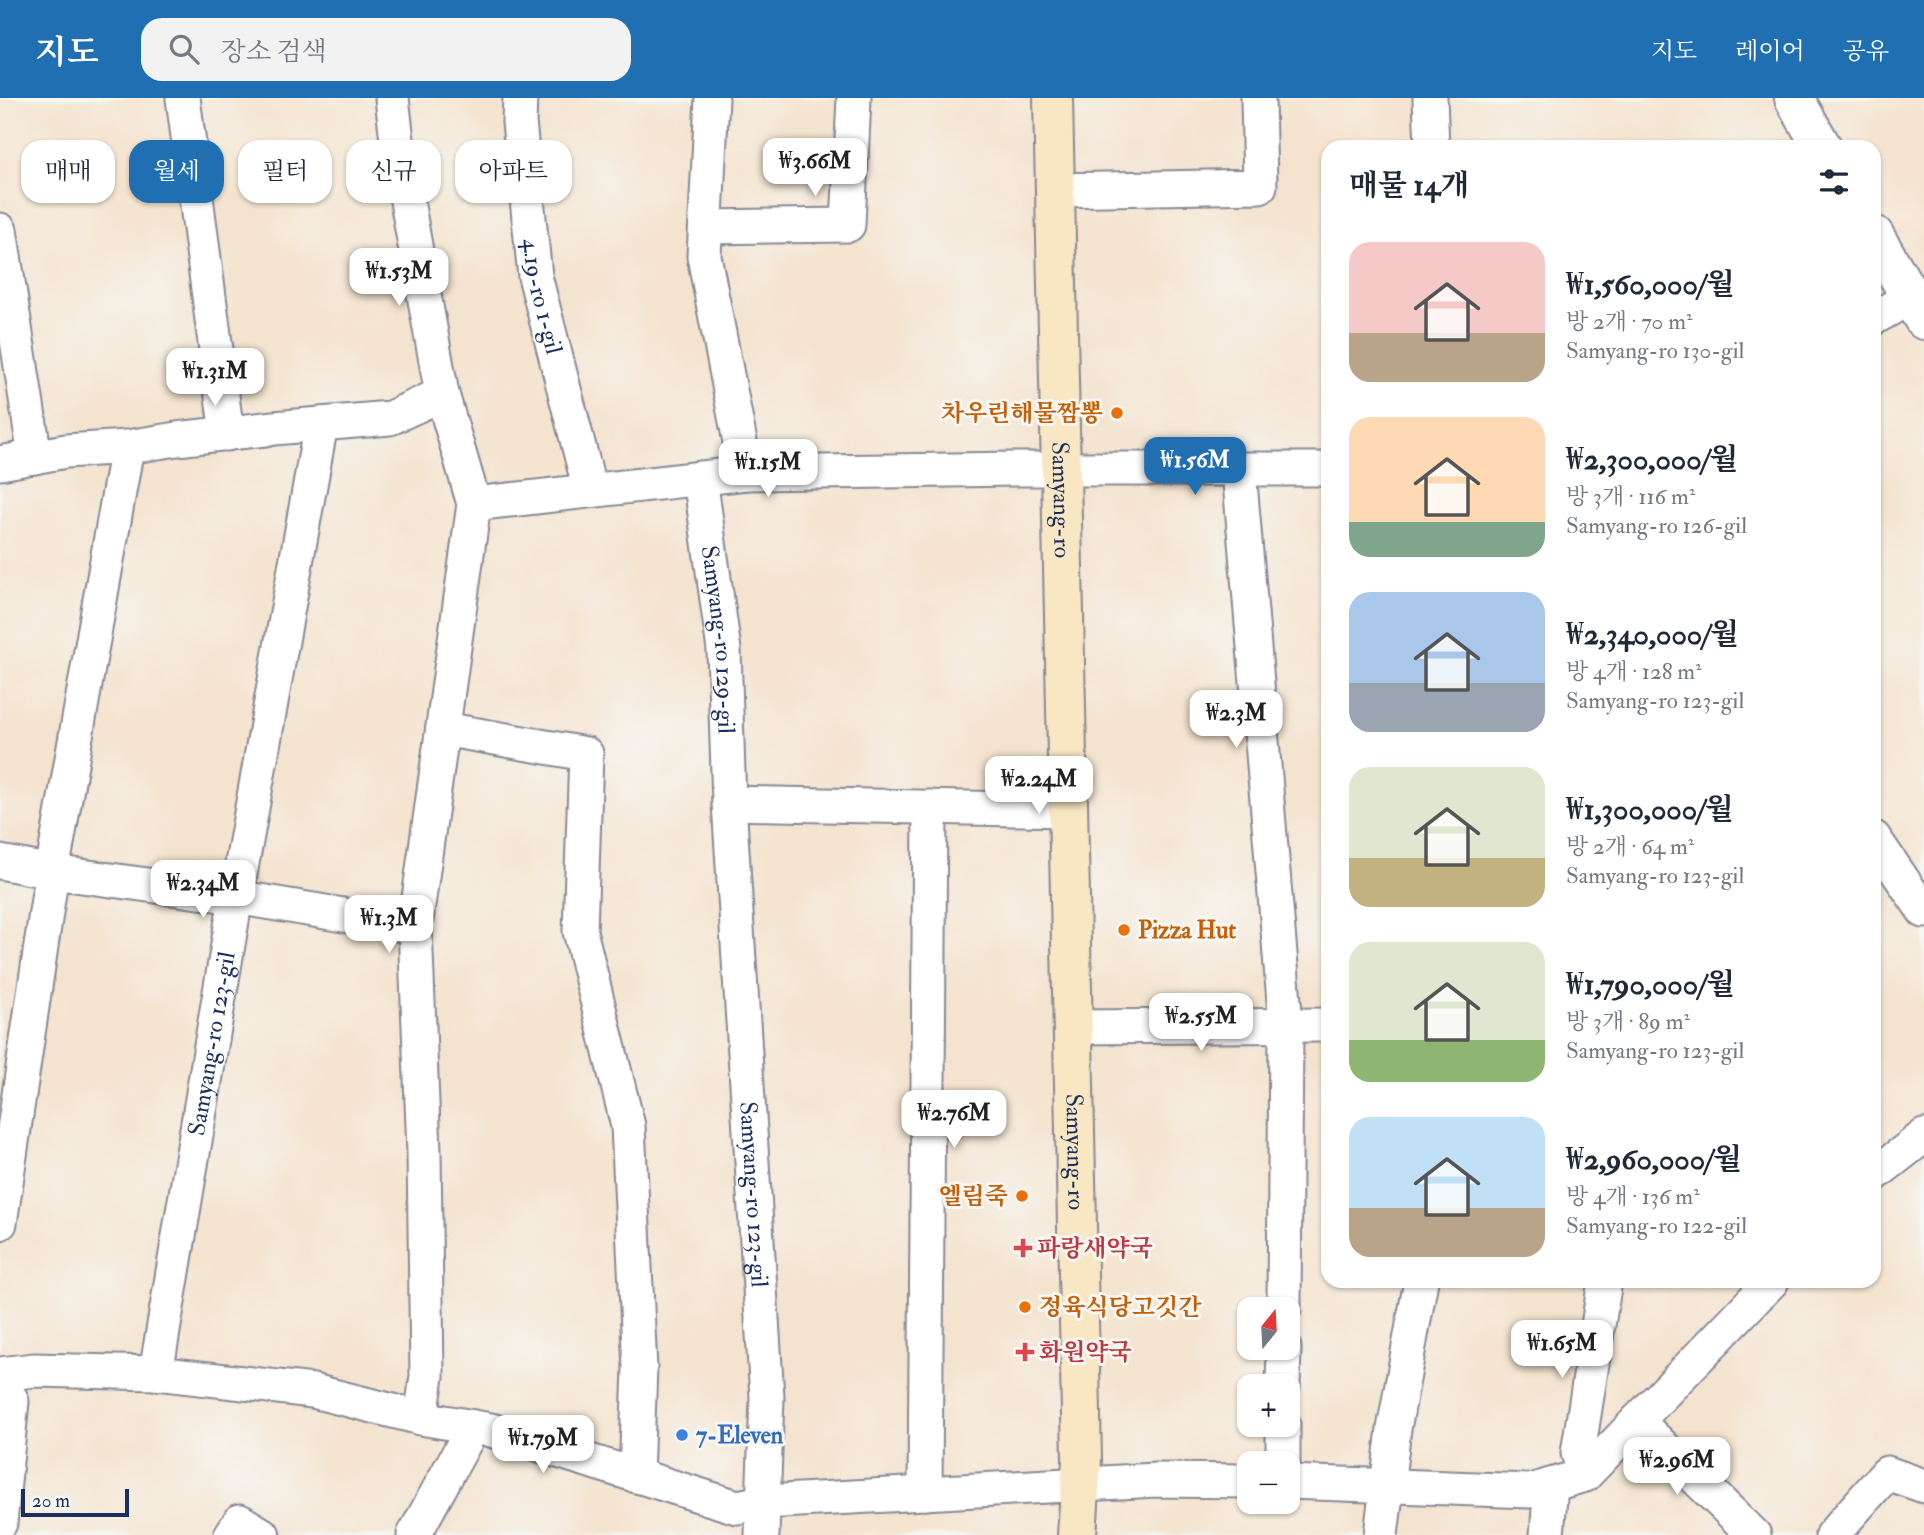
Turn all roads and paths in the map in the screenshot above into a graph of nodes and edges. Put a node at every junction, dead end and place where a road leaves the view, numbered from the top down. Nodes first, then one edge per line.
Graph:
1 (183, 98) edge
2 (392, 98) edge
3 (520, 98) edge
4 (712, 98) edge
5 (854, 98) edge
6 (1054, 98) edge
7 (1258, 98) edge
8 (1430, 98) edge
9 (1794, 98) edge
10 (1432, 140) edge
11 (1818, 140) edge
12 (1055, 190) junction
13 (706, 227) junction
14 (0, 230) edge
15 (1881, 247) edge
16 (1917, 309) edge
17 (1881, 317) edge
18 (442, 394) junction
19 (321, 424) junction
20 (227, 434) junction
21 (127, 447) junction
22 (35, 457) junction
23 (0, 463) edge
24 (1321, 469) edge
25 (1061, 470) junction
26 (1239, 470) junction
27 (746, 472) junction
28 (701, 478) junction
29 (590, 490) junction
30 (474, 504) junction
31 (443, 729) junction
32 (729, 803) junction
33 (930, 807) junction
34 (1068, 810) junction
35 (1881, 848) edge
36 (0, 862) edge
37 (52, 872) junction
38 (236, 897) junction
39 (1924, 911) edge
40 (415, 927) junction
41 (1286, 1025) junction
42 (1321, 1025) edge
43 (1073, 1027) junction
44 (1924, 1136) edge
45 (1881, 1170) edge
46 (0, 1223) edge
47 (1420, 1288) edge
48 (1604, 1288) edge
49 (1765, 1288) edge
50 (1284, 1297) edge
51 (156, 1373) junction
52 (0, 1374) edge
53 (0, 1380) edge
54 (421, 1418) junction
55 (1637, 1421) junction
56 (473, 1427) junction
57 (1585, 1475) junction
58 (636, 1476) junction
59 (1237, 1481) edge
60 (1300, 1482) edge
61 (1080, 1484) junction
62 (1387, 1484) junction
63 (1551, 1485) junction
64 (1924, 1486) edge
65 (925, 1493) junction
66 (764, 1502) junction
67 (0, 1522) edge
68 (414, 1535) edge
69 (762, 1535) edge
70 (1077, 1535) edge
71 (1381, 1535) edge
72 (1547, 1535) edge
73 (1754, 1535) edge
74 (1832, 1535) edge

1 - 20 street
2 - 18 street
3 - 29 street, 4.19-ro 1-gil
4 - 13 street
5 - 13 street
6 - 12 main road, Samyang-ro
7 - 12 street
8 - 10 street
9 - 11 street
12 - 25 main road, Samyang-ro
13 - 27 street
14 - 22 street
15 - 16 street
16 - 17 street
18 - 19 street
18 - 30 street
19 - 20 street
19 - 38 street, Samyang-ro 123-gil
20 - 21 street
21 - 22 street
21 - 37 street
22 - 23 street
24 - 26 street
25 - 26 street
25 - 27 street
25 - 34 main road, Samyang-ro
26 - 41 street
27 - 28 street
28 - 29 street
28 - 32 street, Samyang-ro 129-gil
29 - 30 street
30 - 31 street
31 - 40 street
31 - 58 street
32 - 33 street
32 - 66 street, Samyang-ro 123-gil
33 - 34 street
33 - 65 street
34 - 43 main road, Samyang-ro
35 - 39 street
36 - 37 street
37 - 38 street
37 - 46 street
38 - 40 street
38 - 51 street, Samyang-ro 123-gil
40 - 54 street
41 - 42 street
41 - 43 street
41 - 50 street
43 - 61 main road, Samyang-ro
44 - 45 street
47 - 62 street
48 - 57 street
49 - 55 street
51 - 52 street
51 - 54 street
53 - 67 street
54 - 56 street
55 - 57 street
55 - 73 street
56 - 58 street
56 - 68 street
57 - 63 street
58 - 66 street
59 - 61 street
60 - 62 street
61 - 65 street
61 - 70 main road, Samyang-ro
62 - 63 street
62 - 71 street
63 - 72 street
64 - 74 street
65 - 66 street
66 - 69 street, Samyang-ro 123-gil

